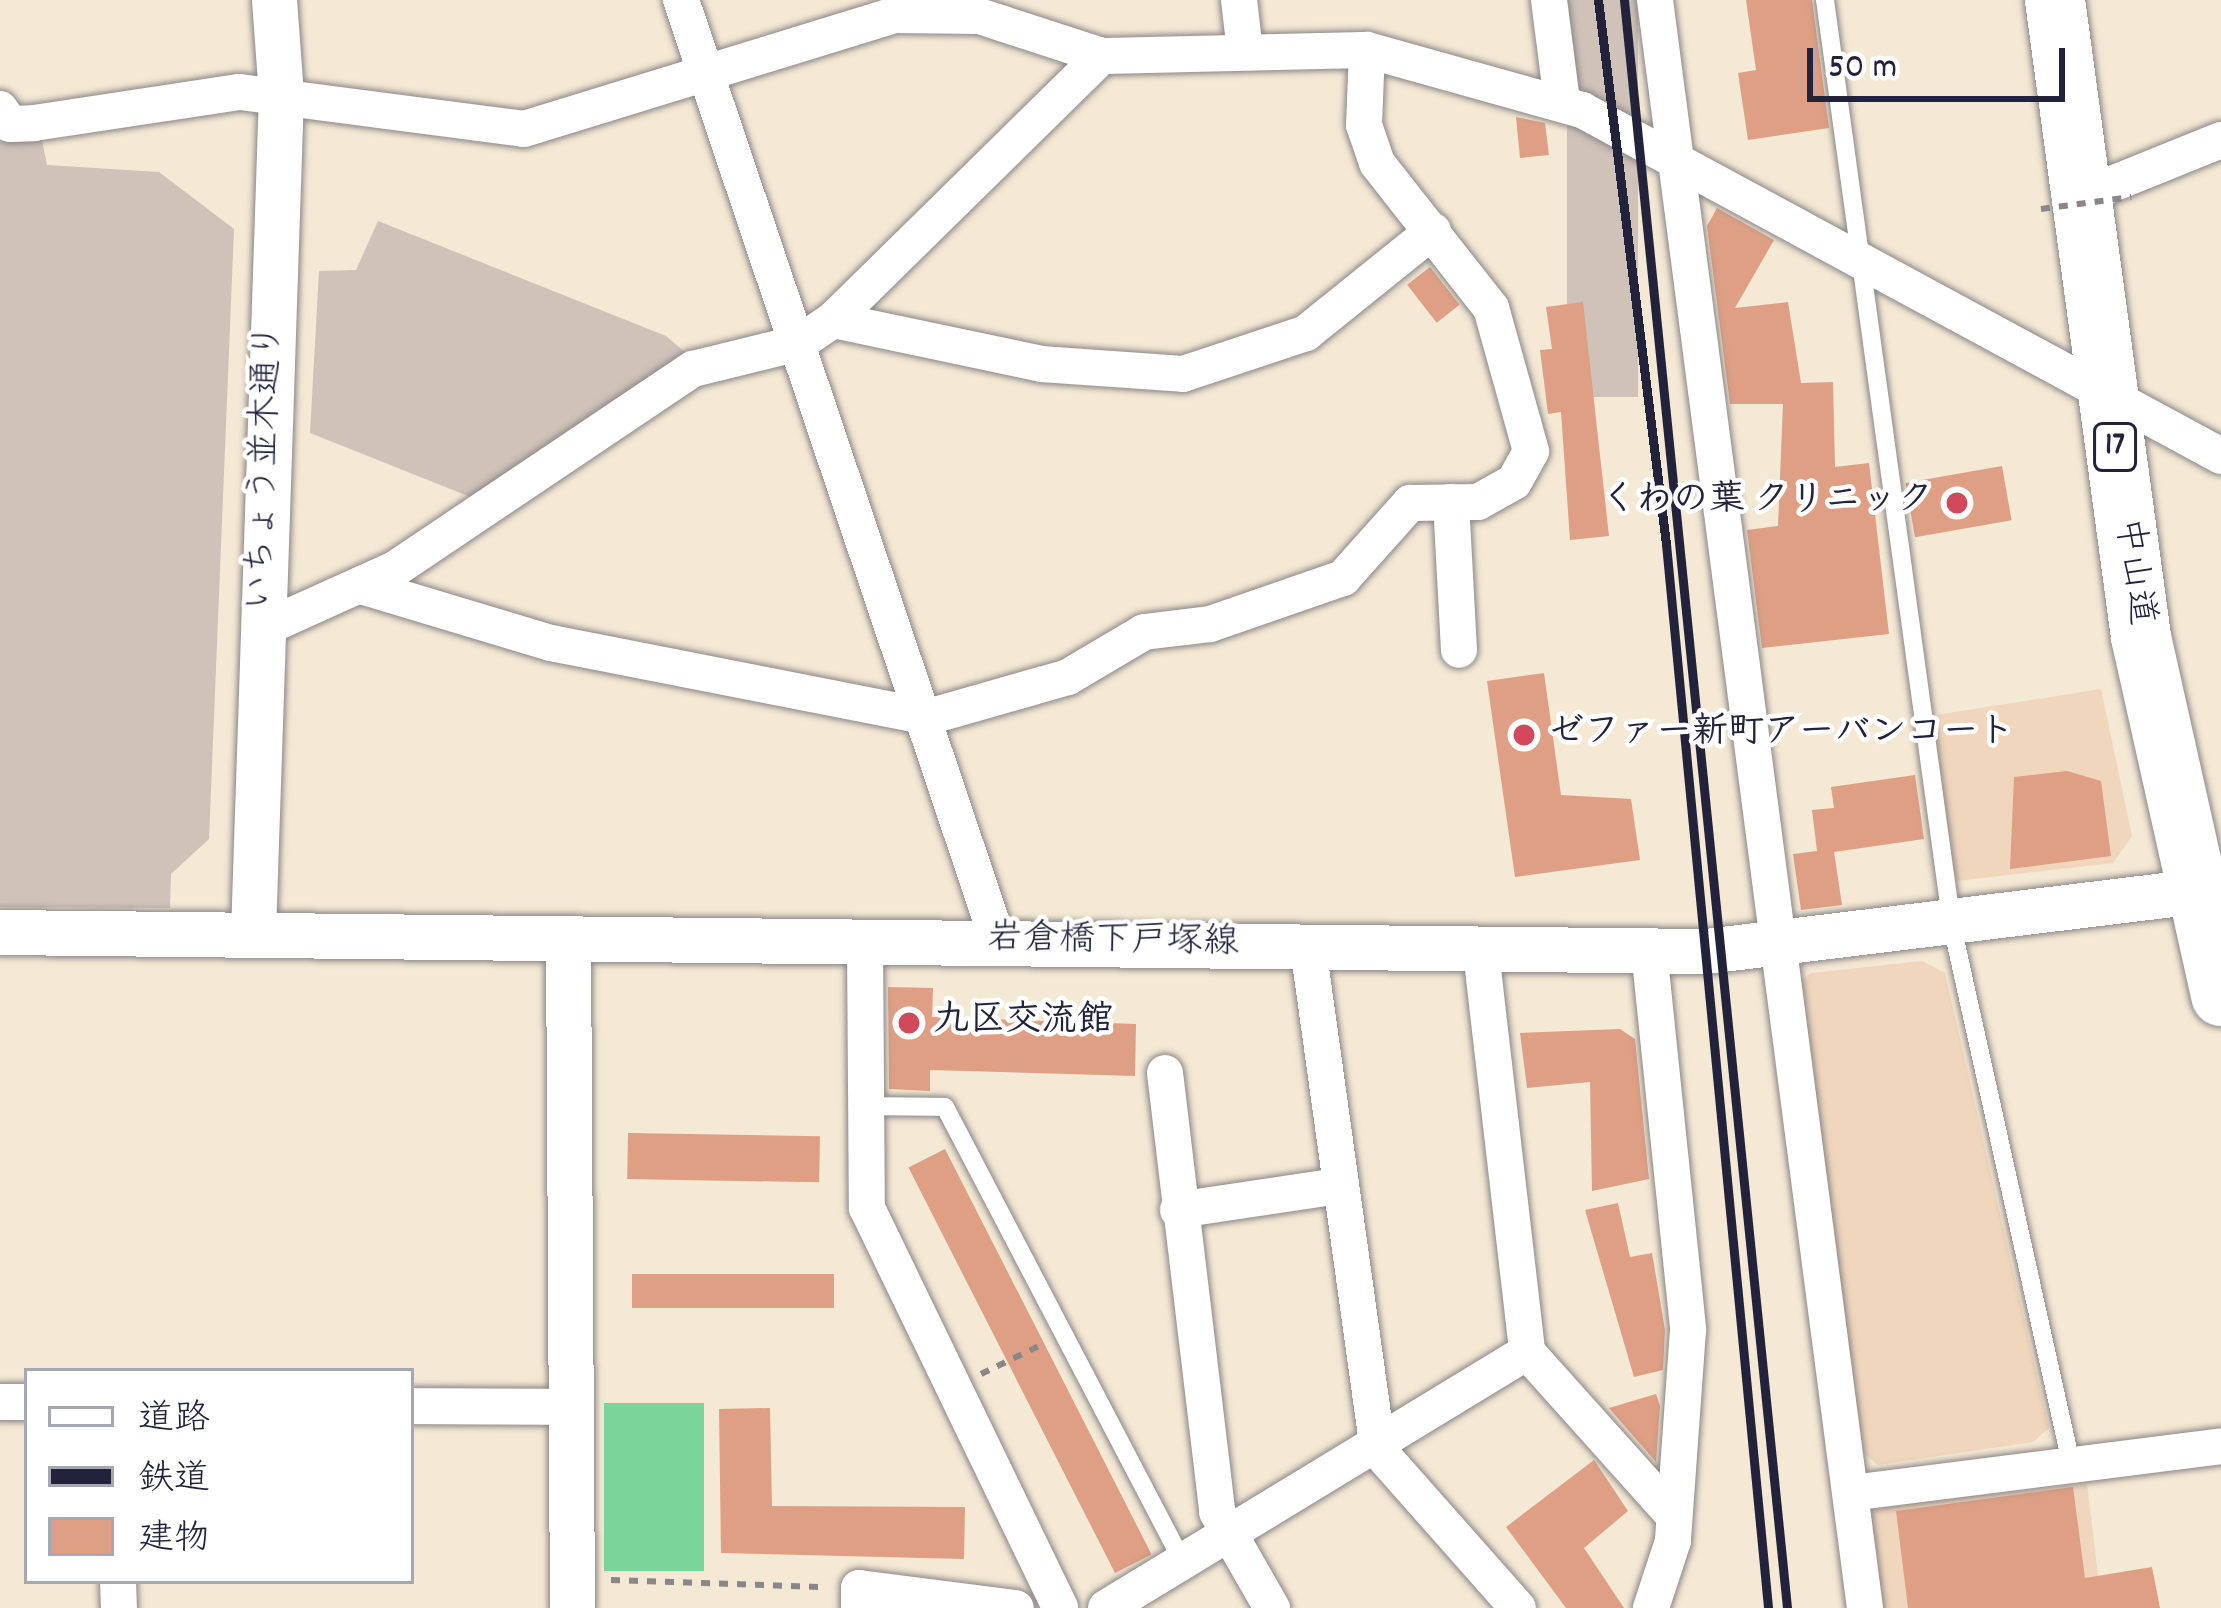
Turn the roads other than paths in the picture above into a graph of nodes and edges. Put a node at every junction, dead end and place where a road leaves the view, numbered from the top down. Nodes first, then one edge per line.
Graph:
1 (274, 0) edge
2 (681, 0) edge
3 (1239, 0) edge
4 (1549, 0) edge
5 (1654, 0) edge
6 (1825, 0) edge
7 (2055, 0) edge
8 (893, 7) edge
9 (1367, 50) junction
10 (1245, 51) junction
11 (1102, 56) junction
12 (707, 79) junction
13 (281, 95) junction
14 (1562, 100) junction
15 (0, 109) edge
16 (2221, 140) edge
17 (1676, 164) junction
18 (2084, 201) junction
19 (1433, 231) junction
20 (1857, 264) junction
21 (833, 320) junction
22 (799, 343) junction
23 (2110, 402) junction
24 (2221, 456) edge
25 (1451, 502) junction
26 (361, 586) junction
27 (262, 629) junction
28 (1460, 650) dead end
29 (928, 717) junction
30 (2207, 890) edge
31 (1952, 926) junction
32 (0, 932) edge
33 (253, 934) junction
34 (568, 940) junction
35 (998, 941) junction
36 (865, 943) junction
37 (1308, 946) junction
38 (1782, 949) junction
39 (1649, 950) junction
40 (1481, 952) junction
41 (2221, 996) edge
42 (1166, 1073) dead end
43 (868, 1106) junction
44 (1338, 1186) junction
45 (1178, 1210) junction
46 (1527, 1352) junction
47 (414, 1406) edge
48 (575, 1408) junction
49 (2221, 1446) edge
50 (1378, 1450) junction
51 (2071, 1463) junction
52 (1851, 1493) junction
53 (1674, 1516) junction
54 (1226, 1542) junction
55 (1184, 1566) junction
56 (572, 1594) edge
57 (859, 1598) edge
58 (1016, 1608) edge
59 (1060, 1608) edge
60 (1106, 1608) edge
61 (1272, 1608) edge
62 (1518, 1608) edge
63 (1651, 1608) edge
64 (1864, 1608) edge

1 - 13 street, いちょう並木通り
2 - 12 street
3 - 10 street
4 - 14 street
5 - 17 street
6 - 20 lane
7 - 18 highway, 中山道 / 17
8 - 11 street
8 - 12 street
9 - 10 street
9 - 14 street
9 - 19 street
10 - 11 street
11 - 21 street
12 - 13 street
12 - 22 street
13 - 15 street
13 - 27 street, いちょう並木通り
14 - 17 street
16 - 18 street
17 - 20 street
17 - 38 street
18 - 23 highway, 中山道 / 17
19 - 21 street
19 - 25 street
20 - 23 street
20 - 31 lane
21 - 22 street
22 - 26 street
22 - 29 street
23 - 24 street
23 - 30 highway, 中山道 / 17
25 - 28 street
25 - 29 street
26 - 27 street
26 - 29 street
27 - 33 street, いちょう並木通り
29 - 35 street
30 - 31 street, 岩倉橋下戸塚線
30 - 41 highway, 中山道 / 17
31 - 38 street, 岩倉橋下戸塚線
31 - 51 lane
32 - 33 street, 岩倉橋下戸塚線
33 - 34 street, 岩倉橋下戸塚線
34 - 36 street, 岩倉橋下戸塚線
34 - 48 street
35 - 36 street, 岩倉橋下戸塚線
35 - 37 street, 岩倉橋下戸塚線
36 - 43 street
37 - 40 street, 岩倉橋下戸塚線
37 - 44 street
38 - 39 street, 岩倉橋下戸塚線
38 - 52 street
39 - 40 street, 岩倉橋下戸塚線
39 - 53 street
40 - 46 street
42 - 45 street
43 - 55 lane
43 - 59 street
44 - 45 street
44 - 50 street
45 - 54 street
46 - 50 street
46 - 53 street
47 - 48 street
48 - 56 street
49 - 51 street
50 - 54 street
50 - 62 street
51 - 52 street
52 - 64 street
53 - 63 street
54 - 55 street
54 - 61 street
55 - 60 street
57 - 58 street

